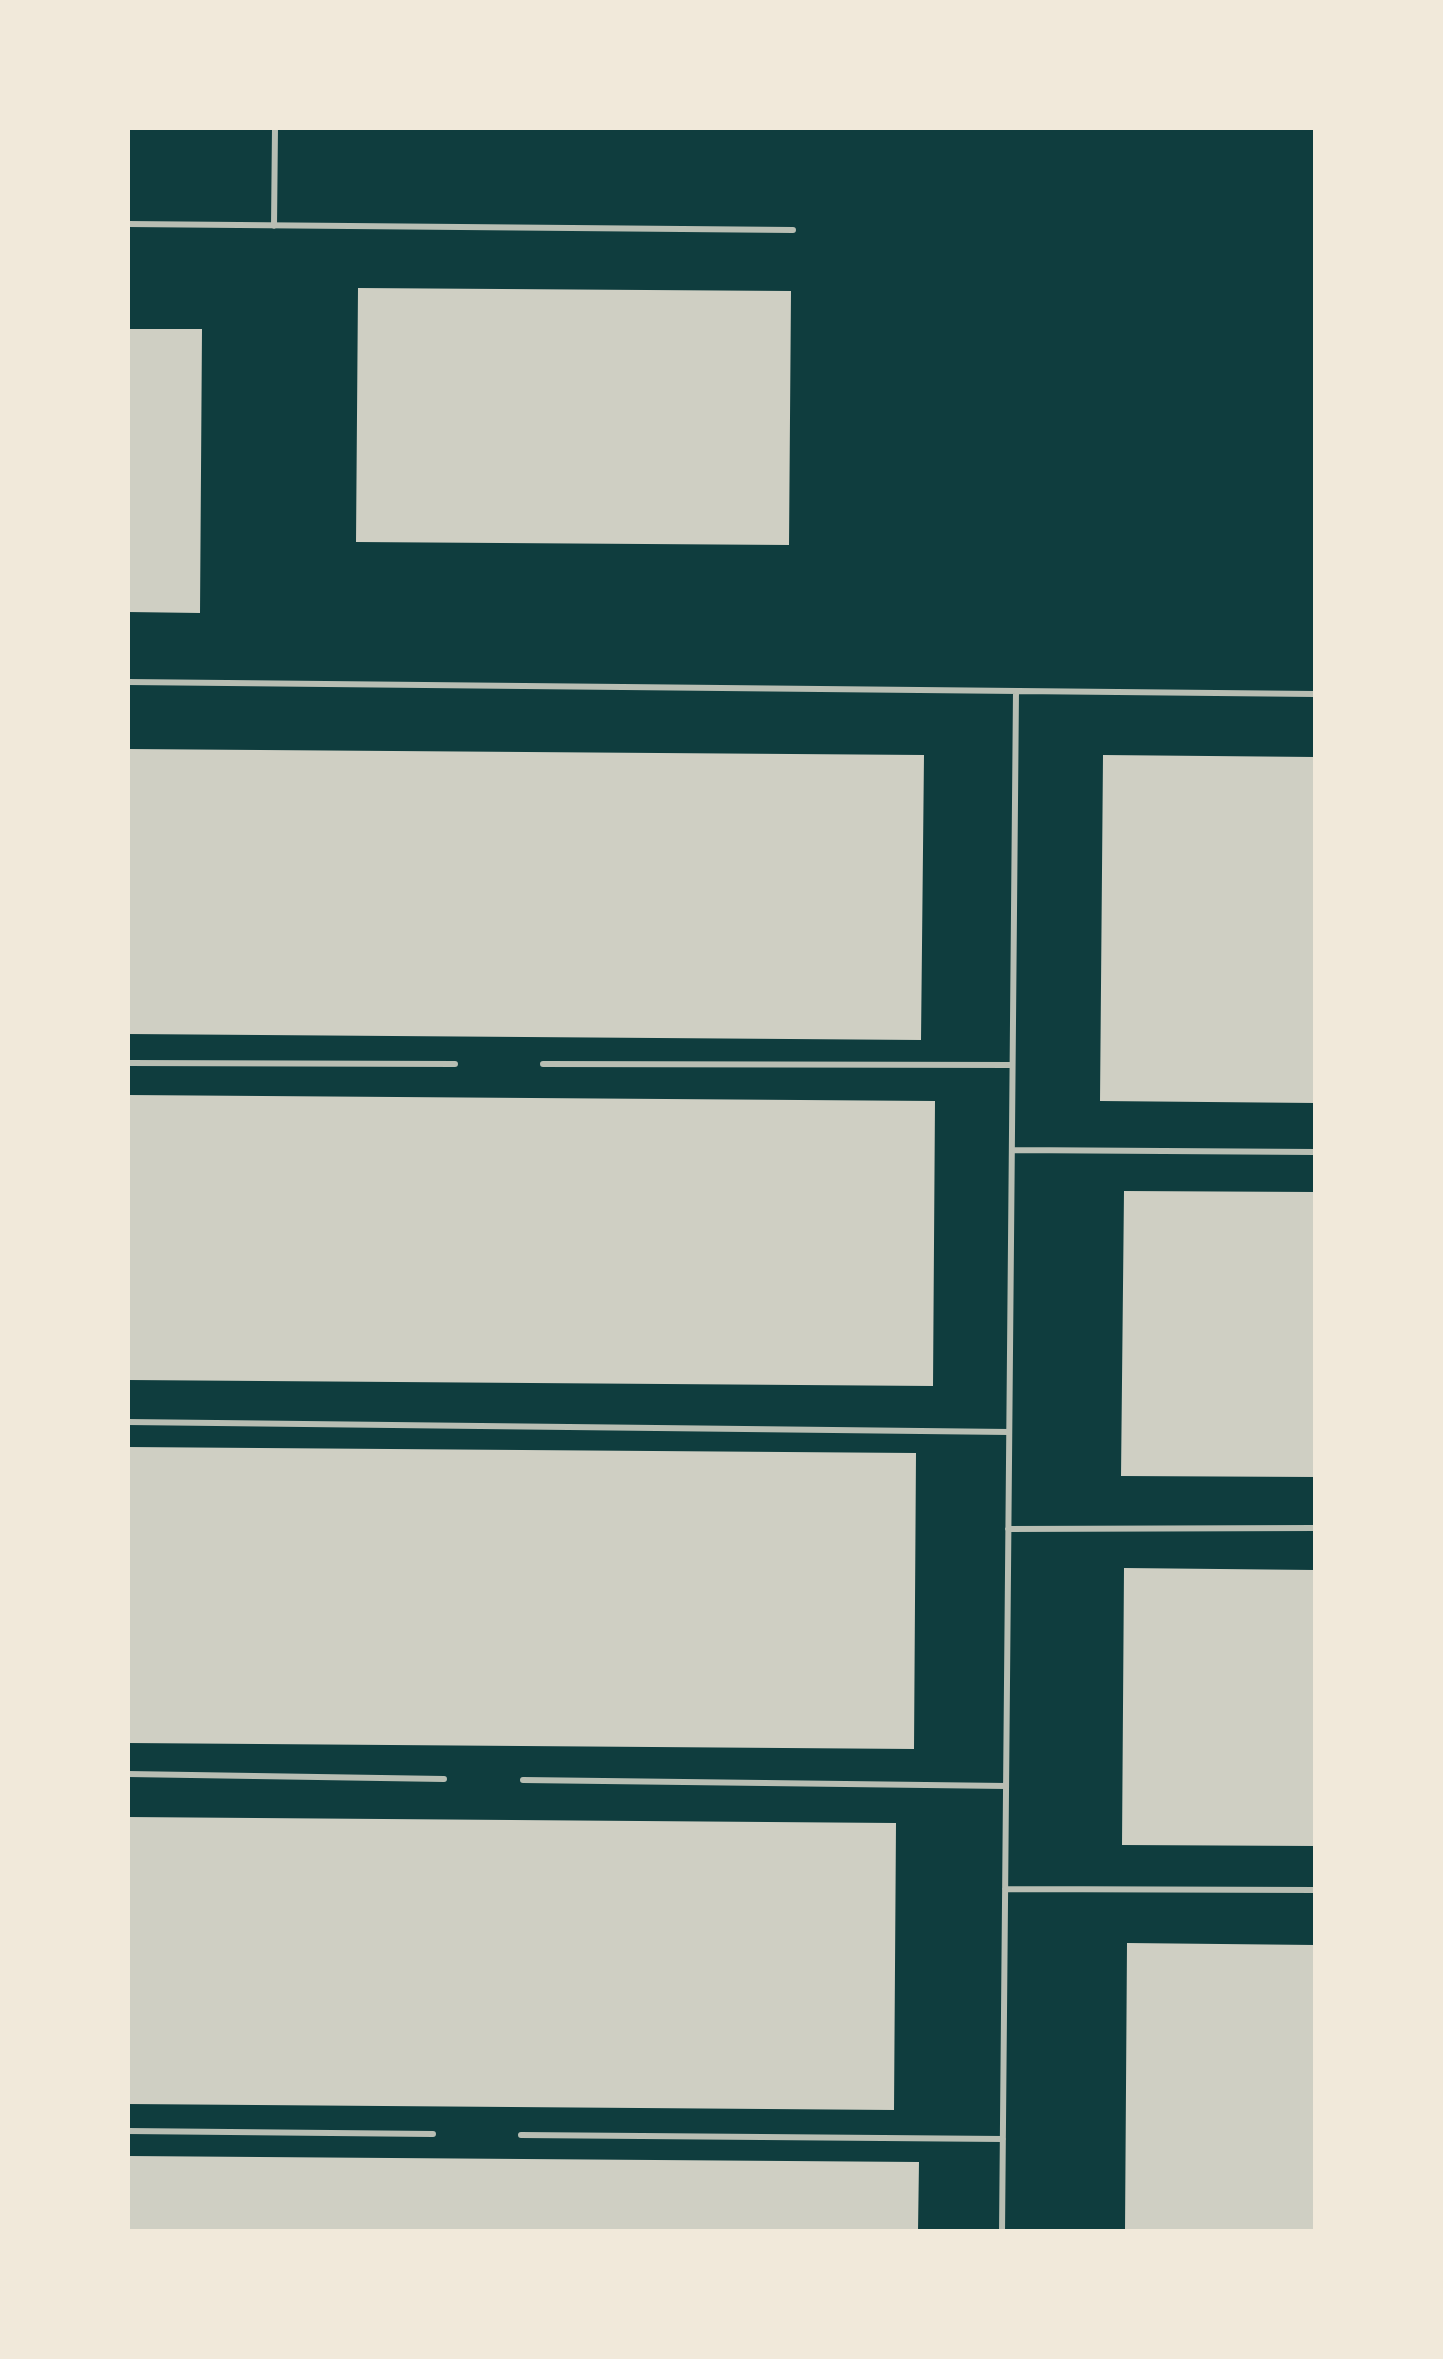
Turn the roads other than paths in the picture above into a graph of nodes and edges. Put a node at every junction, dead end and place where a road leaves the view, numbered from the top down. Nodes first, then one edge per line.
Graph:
1 (275, 128) edge
2 (128, 224) edge
3 (274, 226) junction
4 (793, 230) dead end
5 (128, 682) edge
6 (1016, 691) junction
7 (1315, 694) edge
8 (128, 1063) edge
9 (455, 1064) dead end
10 (543, 1064) dead end
11 (1012, 1065) junction
12 (1012, 1150) junction
13 (1315, 1152) edge
14 (128, 1422) edge
15 (1009, 1432) junction
16 (1315, 1528) edge
17 (1008, 1529) junction
18 (128, 1774) edge
19 (444, 1779) dead end
20 (523, 1780) dead end
21 (1006, 1786) junction
22 (1005, 1889) junction
23 (1315, 1890) edge
24 (128, 2131) edge
25 (433, 2134) dead end
26 (521, 2135) dead end
27 (1003, 2139) junction
28 (1002, 2231) edge

1 - 3 lane
2 - 3 lane
3 - 4 lane
5 - 6 lane
6 - 7 lane
6 - 11 lane
8 - 9 lane
10 - 11 lane
11 - 12 lane
12 - 13 lane
12 - 15 lane
14 - 15 lane
15 - 17 lane
16 - 17 lane
17 - 21 lane
18 - 19 lane
20 - 21 lane
21 - 22 lane
22 - 23 lane
22 - 27 lane
24 - 25 lane
26 - 27 lane
27 - 28 lane

